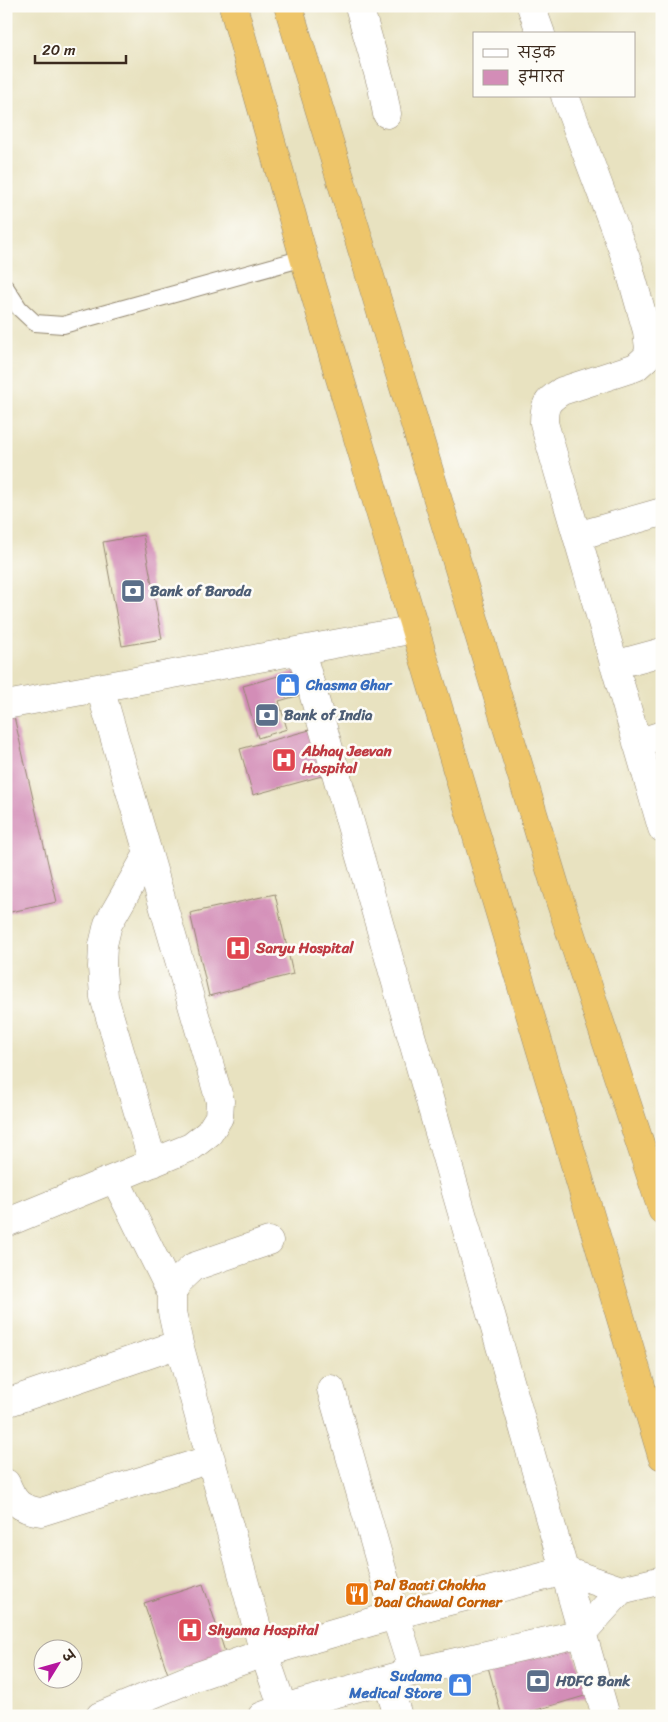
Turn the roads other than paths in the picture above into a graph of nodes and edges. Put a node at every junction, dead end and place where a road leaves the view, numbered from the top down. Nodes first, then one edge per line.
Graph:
1 (233, 6) edge
2 (288, 6) edge
3 (359, 6) edge
4 (531, 6) edge
5 (540, 32) edge
6 (566, 98) edge
7 (387, 114) dead end
8 (304, 258) junction
9 (6, 288) edge
10 (662, 512) edge
11 (576, 536) junction
12 (415, 629) junction
13 (301, 651) junction
14 (662, 652) edge
15 (614, 665) junction
16 (100, 688) junction
17 (6, 705) edge
18 (649, 739) edge
19 (662, 828) edge
20 (148, 854) junction
21 (153, 1163) junction
22 (115, 1179) junction
23 (662, 1210) edge
24 (6, 1224) edge
25 (269, 1241) dead end
26 (172, 1294) junction
27 (179, 1344) junction
28 (330, 1389) dead end
29 (6, 1403) edge
30 (662, 1456) edge
31 (211, 1459) junction
32 (6, 1483) edge
33 (564, 1571) junction
34 (662, 1580) edge
35 (621, 1590) junction
36 (395, 1615) junction
37 (582, 1633) junction
38 (264, 1653) junction
39 (413, 1672) junction
40 (387, 1680) junction
41 (272, 1712) edge
42 (100, 1716) edge
43 (398, 1716) edge
44 (606, 1716) edge

1 - 8 highway
2 - 23 highway
3 - 7 street
4 - 5 street
6 - 11 street
8 - 9 lane
8 - 12 highway
10 - 11 street
11 - 15 street
12 - 13 street
12 - 30 highway
13 - 16 street
13 - 33 street
14 - 15 street
15 - 18 street
16 - 17 street
16 - 20 street
18 - 19 street
20 - 21 street
20 - 21 street
21 - 22 street
22 - 24 street
22 - 26 street
25 - 26 street
26 - 27 street
27 - 29 street
27 - 31 street
28 - 36 street
31 - 32 street
31 - 38 street
33 - 35 street
33 - 36 street
33 - 37 street
34 - 35 street
35 - 37 street
36 - 38 street
36 - 39 street
37 - 39 street
37 - 44 street
38 - 41 street
38 - 42 street
39 - 40 street
40 - 41 street
40 - 43 street

